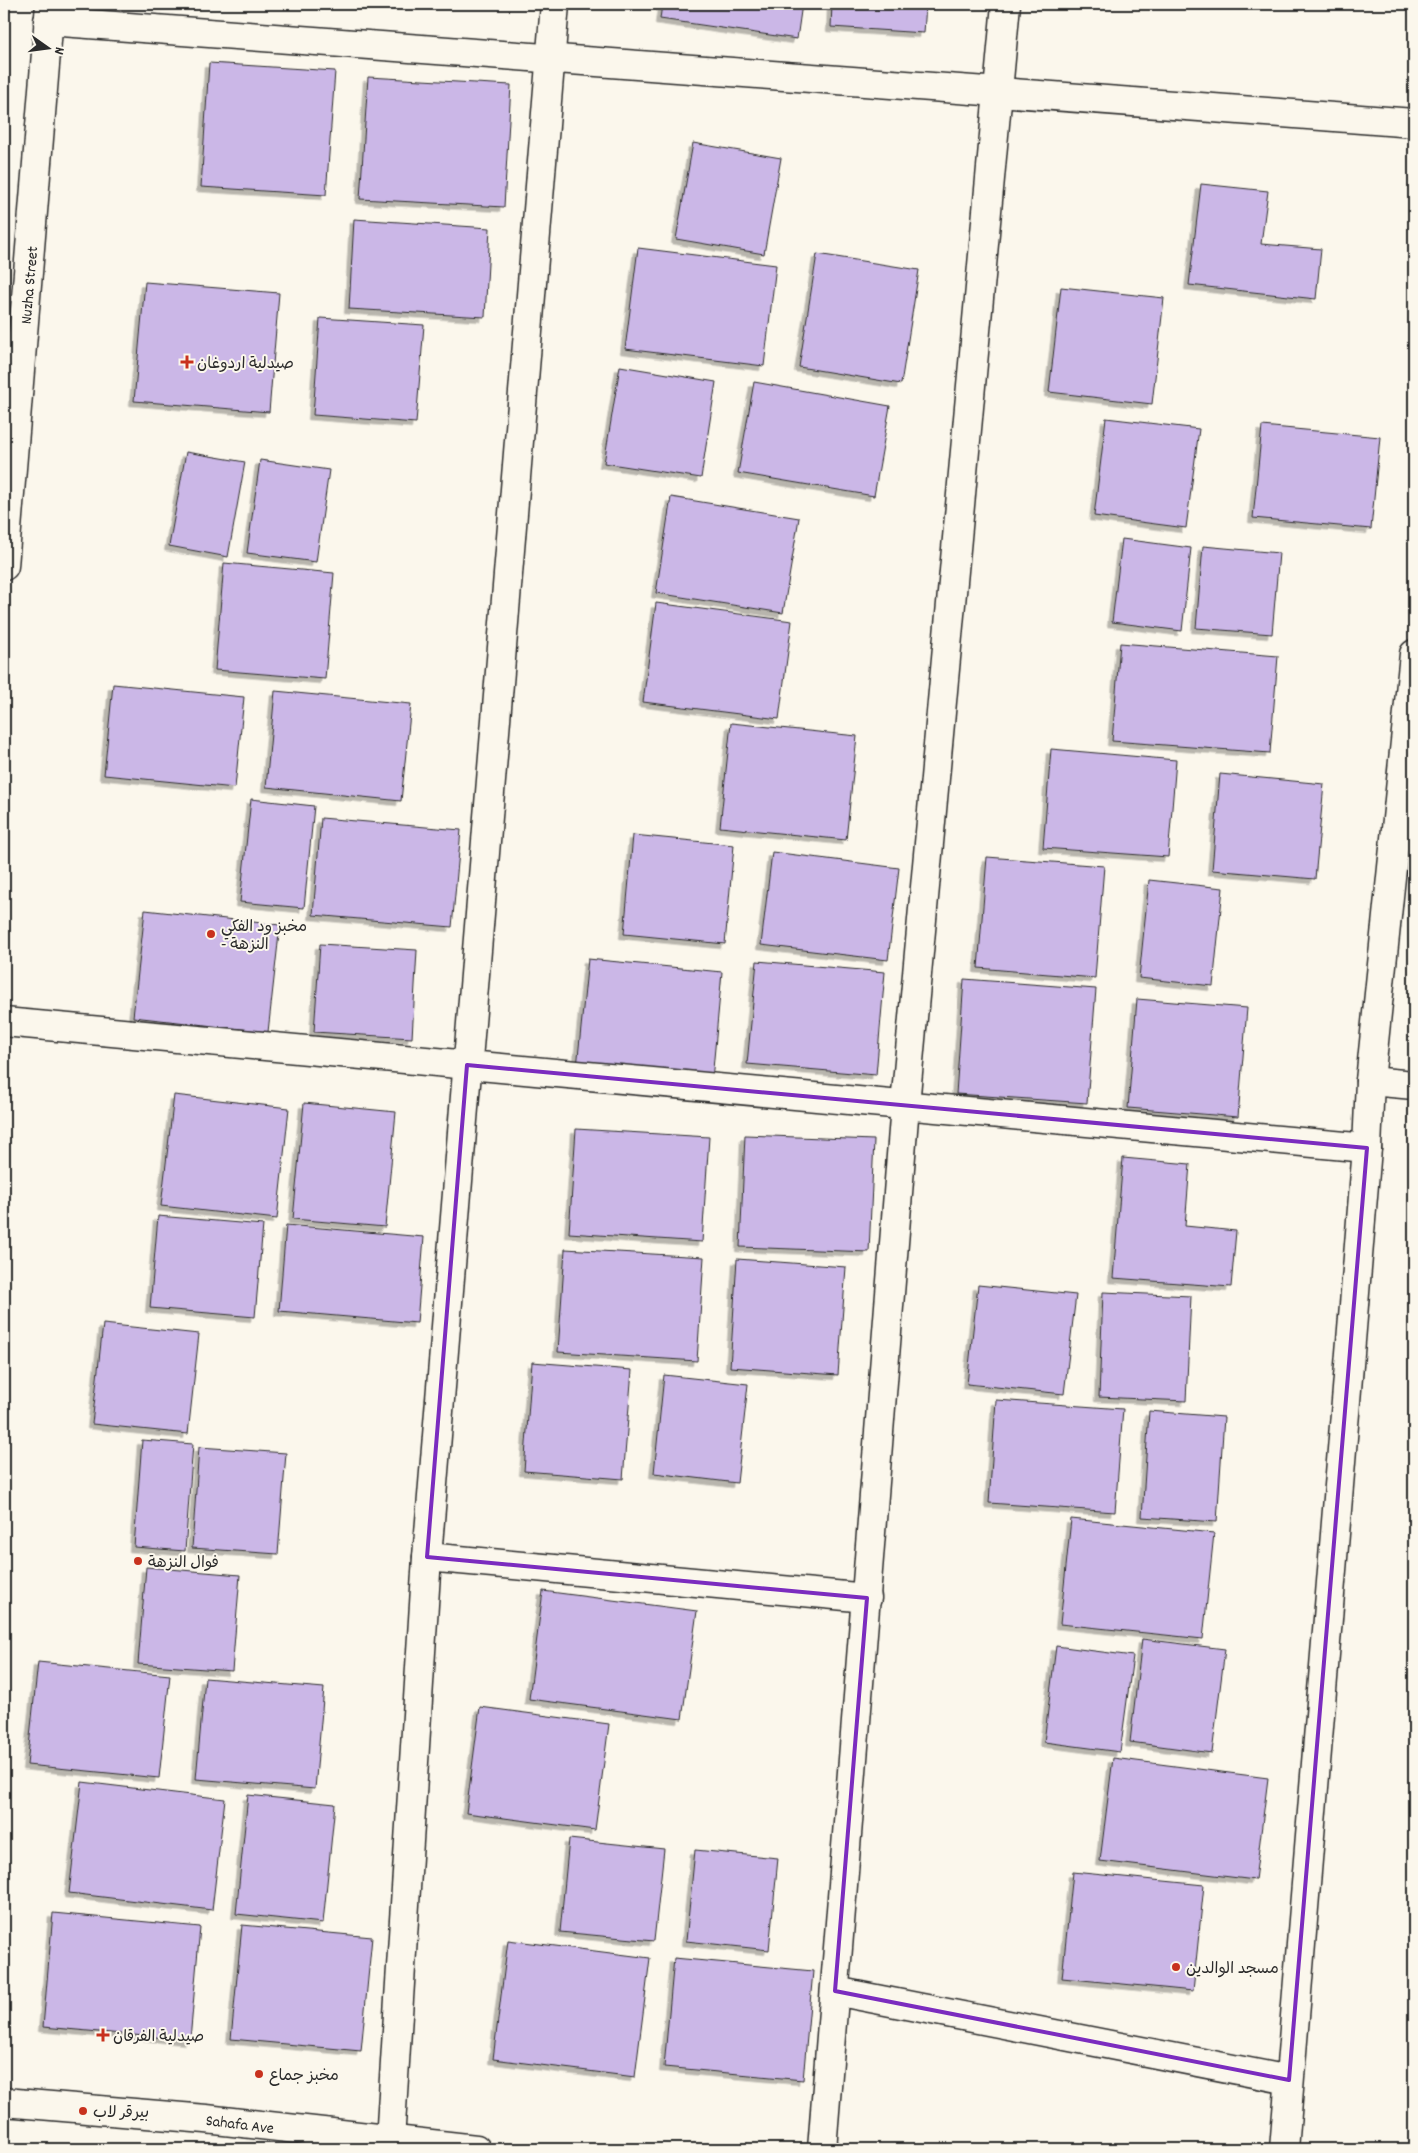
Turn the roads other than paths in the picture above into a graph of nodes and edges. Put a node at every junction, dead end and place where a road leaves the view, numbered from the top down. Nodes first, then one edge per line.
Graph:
1 (556, 4) edge
2 (1006, 4) edge
3 (49, 13) edge
4 (551, 58) junction
5 (997, 91) junction
6 (1414, 123) edge
7 (4, 566) edge
8 (1414, 654) edge
9 (4, 1022) edge
10 (467, 1065) junction
11 (1370, 1082) junction
12 (1414, 1085) edge
13 (906, 1105) junction
14 (1367, 1148) junction
15 (427, 1557) junction
16 (867, 1598) junction
17 (835, 1991) junction
18 (1289, 2080) junction
19 (4, 2102) edge
20 (390, 2141) junction
21 (476, 2149) edge
22 (822, 2149) edge
23 (1284, 2149) edge

1 - 4 street
2 - 5 street
3 - 4 street
3 - 7 street, Nuzha Street
4 - 5 street
4 - 10 street
5 - 6 street
5 - 13 street
8 - 11 street
9 - 10 street
10 - 13 street
10 - 15 street
11 - 12 street
11 - 14 street
13 - 14 street
13 - 16 street
14 - 18 street
15 - 16 street
15 - 20 street
16 - 17 street
17 - 18 street
17 - 22 street
18 - 23 street
19 - 20 street, Sahafa Ave
20 - 21 street, Sahafa Ave

